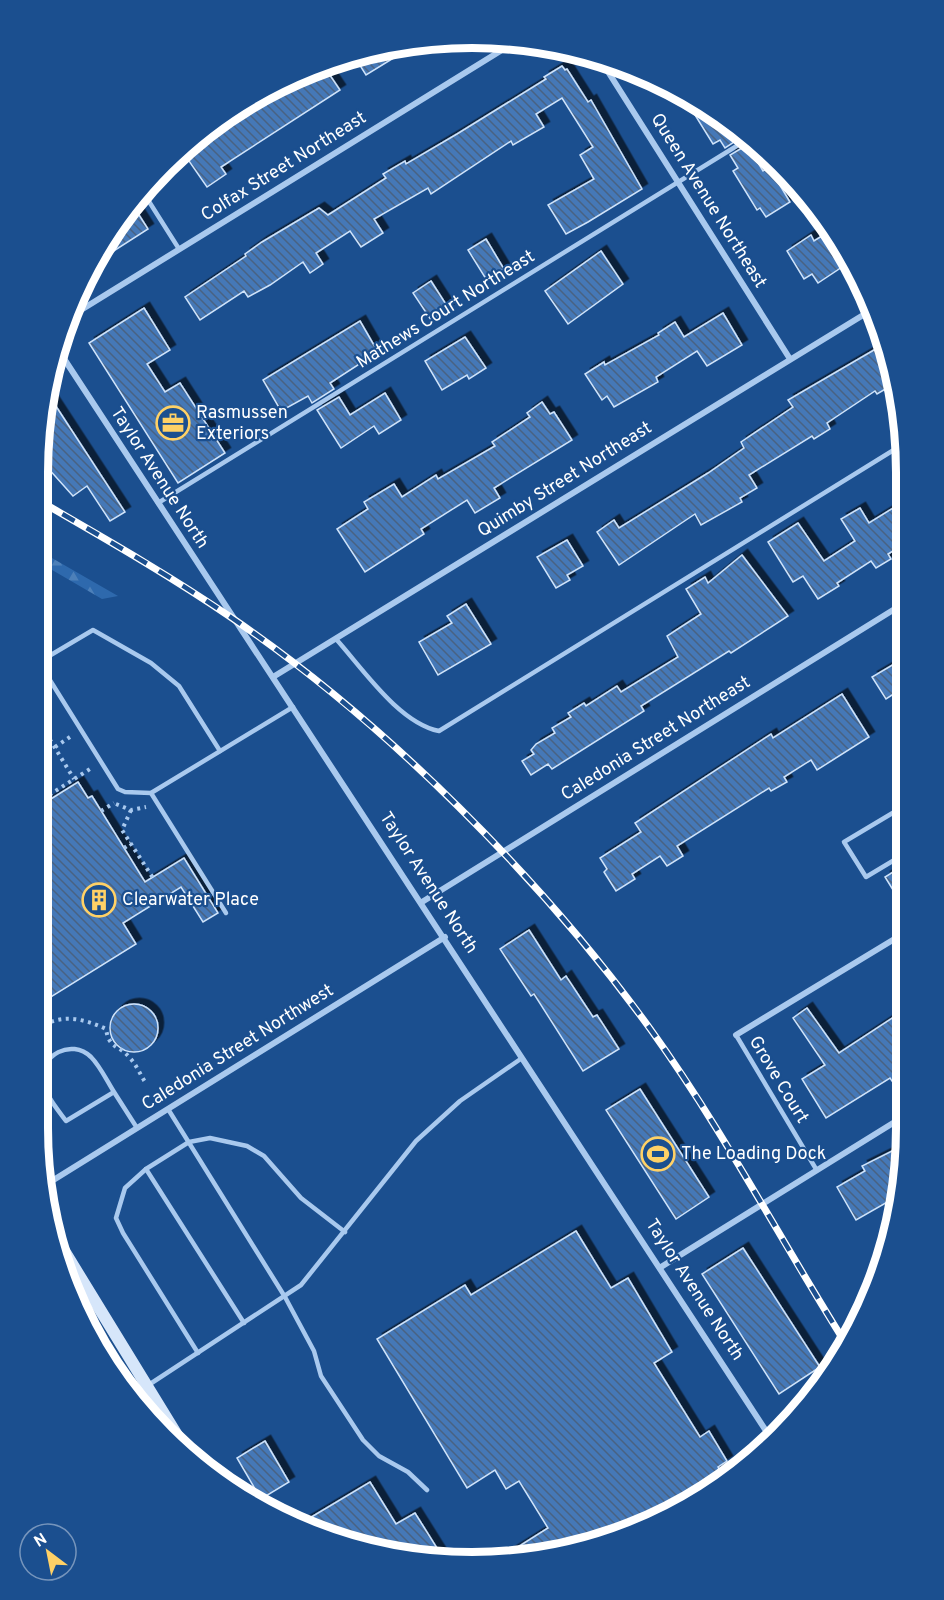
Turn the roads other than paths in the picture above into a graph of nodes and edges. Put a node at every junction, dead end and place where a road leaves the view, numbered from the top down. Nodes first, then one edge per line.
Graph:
1 (503, 49) edge
2 (607, 71) edge
3 (740, 144) edge
4 (678, 183) junction
5 (147, 199) edge
6 (179, 249) junction
7 (80, 311) edge
8 (865, 314) edge
9 (63, 358) edge
10 (790, 359) junction
11 (895, 448) edge
12 (158, 503) junction
13 (896, 608) edge
14 (336, 639) junction
15 (48, 657) edge
16 (48, 676) edge
17 (273, 677) junction
18 (293, 707) junction
19 (220, 751) junction
20 (151, 793) junction
21 (896, 811) edge
22 (896, 859) edge
23 (422, 902) junction
24 (226, 913) dead end
25 (445, 937) junction
26 (896, 938) edge
27 (736, 1035) joint
28 (524, 1057) junction
29 (48, 1061) edge
30 (114, 1092) junction
31 (48, 1094) edge
32 (168, 1109) junction
33 (896, 1121) edge
34 (137, 1128) junction
35 (189, 1142) junction
36 (146, 1169) junction
37 (816, 1169) junction
38 (52, 1181) edge
39 (345, 1232) junction
40 (69, 1259) edge
41 (661, 1268) junction
42 (93, 1297) junction
43 (285, 1297) junction
44 (85, 1301) edge
45 (244, 1323) junction
46 (198, 1353) junction
47 (147, 1386) junction
48 (173, 1429) edge
49 (767, 1433) edge
50 (427, 1490) dead end

1 - 6 street, Colfax Street Northeast
2 - 4 street, Queen Avenue Northeast
3 - 4 lane, Mathews Court Northeast
4 - 10 street, Queen Avenue Northeast
4 - 12 lane, Mathews Court Northeast
5 - 6 lane
6 - 7 street, Colfax Street Northeast
8 - 10 street, Quimby Street Northeast
9 - 12 street, Taylor Avenue North
10 - 14 street, Quimby Street Northeast
11 - 14 lane
12 - 17 street, Taylor Avenue North
13 - 23 street, Caledonia Street Northeast
14 - 17 street, Quimby Street Northeast
15 - 19 lane
16 - 20 lane
17 - 18 street, Taylor Avenue North
18 - 19 lane
18 - 23 street, Taylor Avenue North
19 - 20 lane
20 - 24 lane
21 - 22 lane
23 - 25 street, Taylor Avenue North
25 - 28 street, Taylor Avenue North
25 - 32 street, Caledonia Street Northwest
26 - 27 street
27 - 37 lane, Grove Court
28 - 39 lane
28 - 41 street, Taylor Avenue North
29 - 30 lane
30 - 31 lane
30 - 34 lane
32 - 34 street, Caledonia Street Northwest
32 - 35 lane
33 - 37 street
34 - 38 street, Caledonia Street Northwest
35 - 36 lane
35 - 39 lane
35 - 43 lane
36 - 45 lane
36 - 46 lane
37 - 41 street
39 - 43 lane
40 - 42 main road
41 - 49 street, Taylor Avenue North
42 - 44 lane
42 - 47 main road
43 - 45 lane
43 - 50 lane
45 - 46 lane
46 - 47 lane
47 - 48 main road

